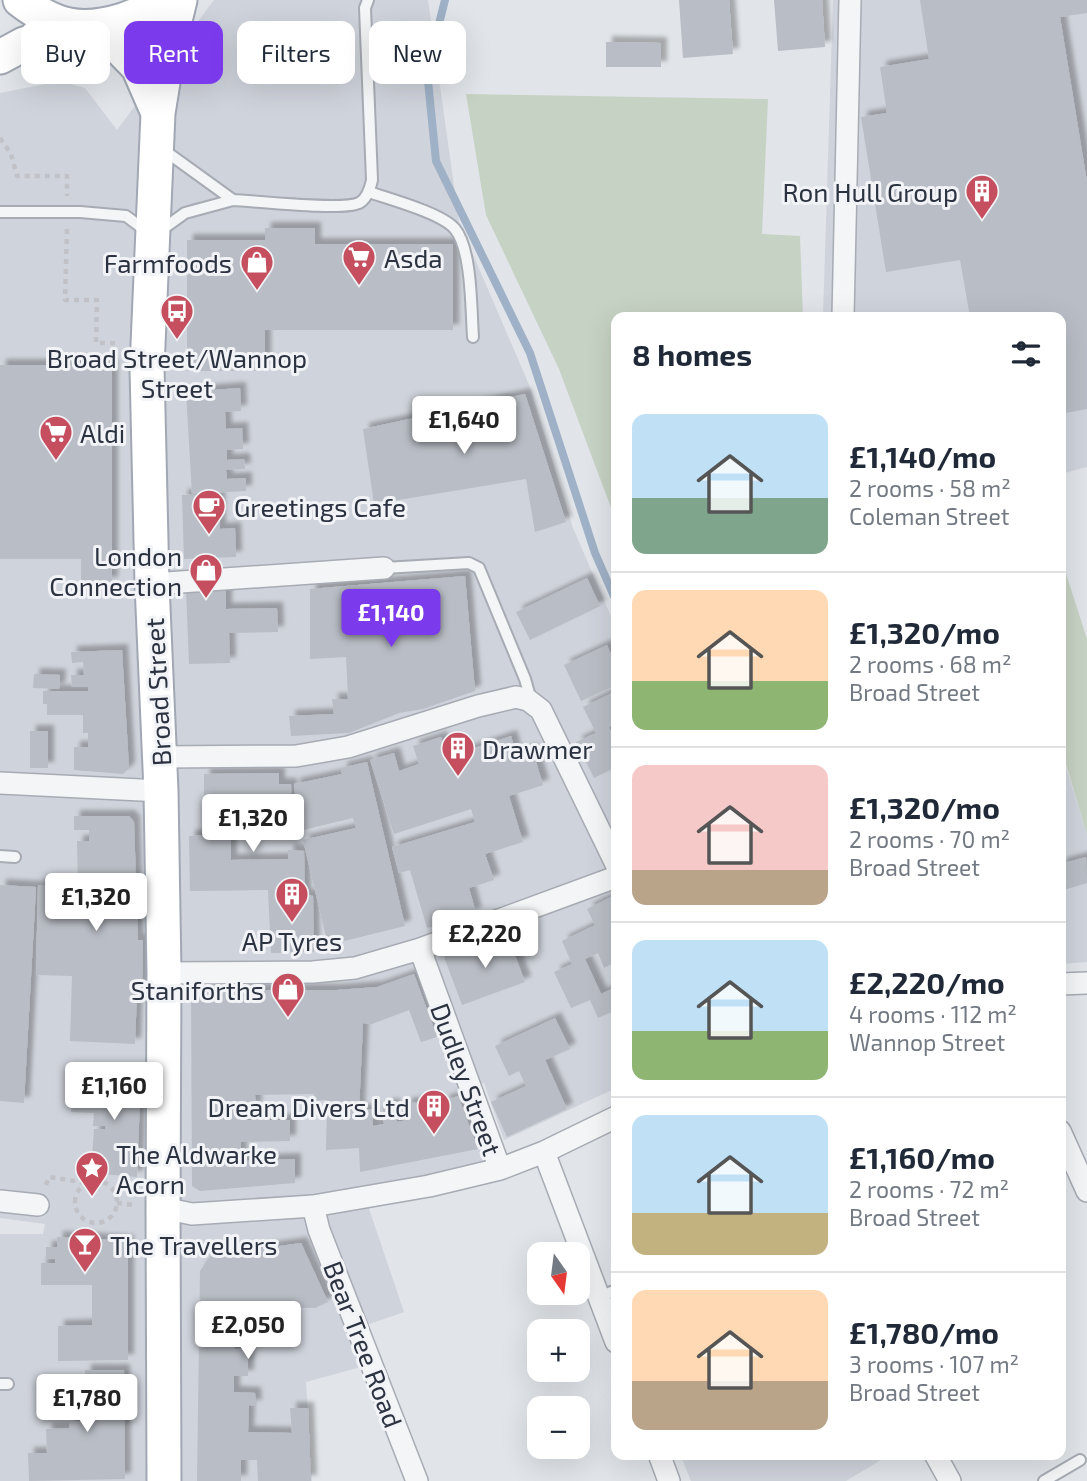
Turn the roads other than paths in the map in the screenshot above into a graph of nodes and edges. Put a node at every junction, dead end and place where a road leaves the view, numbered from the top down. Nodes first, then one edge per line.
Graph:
1 (20, 0) edge
2 (163, 0) edge
3 (180, 0) edge
4 (368, 0) edge
5 (850, 0) edge
6 (63, 21) edge
7 (110, 22) edge
8 (110, 45) edge
9 (21, 46) edge
10 (0, 57) edge
11 (157, 129) junction
12 (369, 192) junction
13 (233, 200) junction
14 (0, 212) edge
15 (152, 236) junction
16 (843, 312) edge
17 (473, 337) dead end
18 (384, 568) joint
19 (152, 584) junction
20 (528, 700) junction
21 (160, 757) junction
22 (0, 783) edge
23 (162, 791) junction
24 (611, 853) edge
25 (0, 856) edge
26 (15, 857) dead end
27 (611, 879) edge
28 (420, 949) junction
29 (164, 973) junction
30 (1087, 983) edge
31 (1066, 984) edge
32 (611, 1119) edge
33 (1066, 1144) edge
34 (544, 1152) junction
35 (500, 1169) junction
36 (1087, 1191) edge
37 (0, 1201) edge
38 (38, 1205) road end
39 (313, 1206) junction
40 (163, 1208) junction
41 (607, 1294) edge
42 (611, 1315) edge
43 (661, 1460) edge
44 (938, 1460) edge
45 (1080, 1460) dead end
46 (164, 1481) edge
47 (417, 1481) edge
48 (669, 1481) edge
49 (950, 1481) edge
50 (1044, 1481) edge

1 - 6 main road
2 - 7 main road
3 - 11 main road, Broad Street
4 - 12 lane
5 - 16 street
8 - 11 main road, Broad Street
9 - 10 main road
11 - 13 lane
11 - 15 main road, Broad Street
12 - 13 lane
12 - 17 lane
13 - 15 lane
14 - 15 lane
15 - 19 main road, Broad Street
18 - 19 street
18 - 20 lane
19 - 21 main road, Broad Street
20 - 21 street
20 - 24 street
21 - 23 main road, Broad Street
22 - 23 street
23 - 29 main road, Broad Street
25 - 26 lane
27 - 28 street
28 - 29 street
28 - 35 street, Dudley Street
29 - 40 main road, Broad Street
30 - 31 street
32 - 34 street
33 - 36 street
34 - 35 street
34 - 41 street
35 - 39 street
37 - 38 street
39 - 40 street
39 - 47 street, Bear Tree Road
40 - 46 main road, Broad Street
41 - 42 street
43 - 48 street
44 - 49 street
45 - 50 lane

